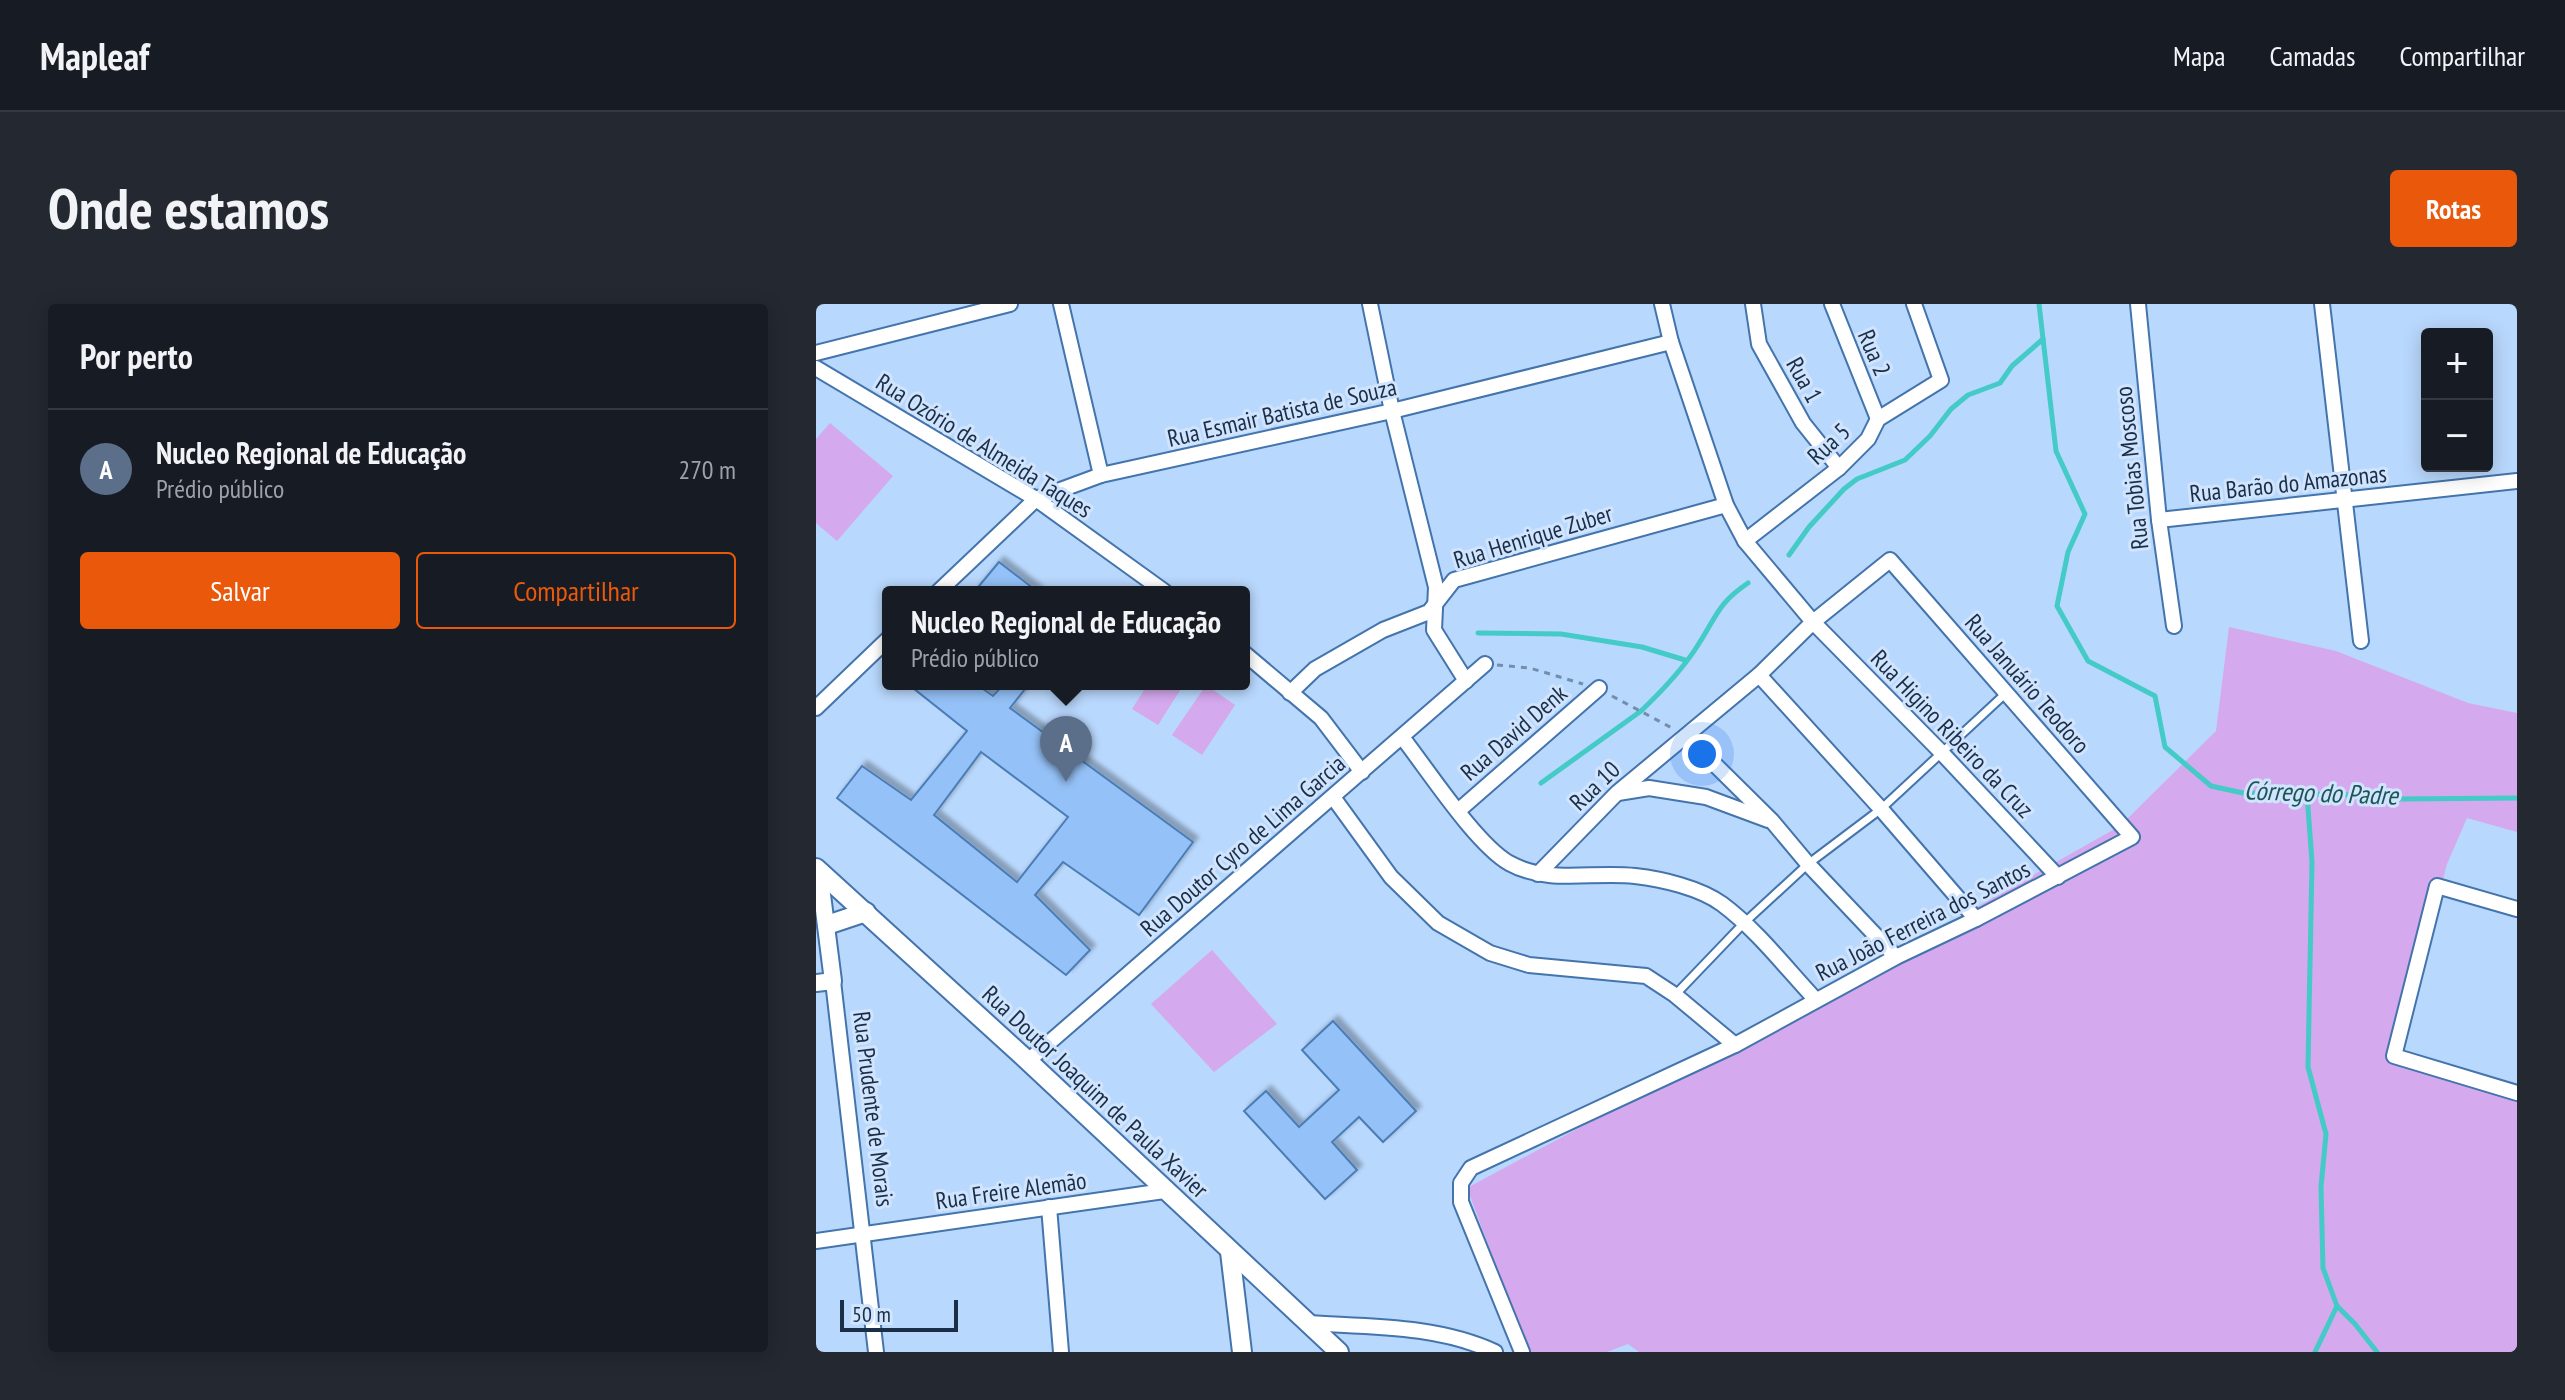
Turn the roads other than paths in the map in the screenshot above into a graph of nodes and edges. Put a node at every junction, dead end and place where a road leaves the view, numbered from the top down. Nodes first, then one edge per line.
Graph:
1 (1010, 304) edge
2 (1061, 304) edge
3 (1370, 304) edge
4 (1662, 304) edge
5 (1753, 304) edge
6 (1832, 304) edge
7 (1914, 304) edge
8 (2138, 304) edge
9 (2322, 304) edge
10 (1671, 342) junction
11 (816, 353) edge
12 (816, 368) edge
13 (1392, 411) junction
14 (1878, 419) junction
15 (1839, 468) junction
16 (1101, 475) junction
17 (2517, 481) edge
18 (1036, 499) junction
19 (2345, 501) junction
20 (1726, 505) junction
21 (2159, 520) junction
22 (1745, 541) junction
23 (1890, 560) joint
24 (944, 586) edge
25 (1157, 586) edge
26 (1434, 605) junction
27 (1813, 622) junction
28 (2174, 626) dead end
29 (2361, 641) dead end
30 (882, 645) edge
31 (1250, 658) edge
32 (1485, 664) dead end
33 (1759, 675) junction
34 (1466, 681) junction
35 (1599, 688) dead end
36 (1290, 693) junction
37 (2005, 694) junction
38 (816, 708) edge
39 (1686, 736) junction
40 (1402, 737) junction
41 (1941, 752) junction
42 (1362, 772) junction
43 (1617, 793) junction
44 (1333, 797) junction
45 (1881, 809) junction
46 (1458, 811) junction
47 (1772, 821) junction
48 (2132, 837) joint
49 (1808, 864) junction
50 (818, 870) edge
51 (1538, 874) junction
52 (2058, 877) junction
53 (2517, 909) edge
54 (866, 912) junction
55 (1976, 919) junction
56 (1744, 923) junction
57 (827, 925) junction
58 (1896, 957) junction
59 (824, 982) edge
60 (1675, 995) junction
61 (1816, 1000) junction
62 (1735, 1045) junction
63 (1028, 1061) junction
64 (2517, 1093) edge
65 (1164, 1191) junction
66 (1049, 1207) junction
67 (864, 1234) junction
68 (816, 1241) edge
69 (1230, 1252) junction
70 (1307, 1323) junction
71 (876, 1352) edge
72 (1061, 1352) edge
73 (1242, 1352) edge
74 (1339, 1352) edge
75 (1495, 1352) edge
76 (1522, 1352) edge

1 - 11 street
2 - 16 street
3 - 13 street
4 - 10 street, Rua Higino Ribeiro da Cruz
5 - 15 street, Rua 1
6 - 14 street, Rua 2
7 - 14 street, Rua 5
8 - 21 street, Rua Tobias Moscoso
9 - 19 street
10 - 13 street, Rua Esmair Batista de Souza
10 - 20 street, Rua Higino Ribeiro da Cruz
12 - 18 street, Rua Ozório de Almeida Taques
13 - 16 street, Rua Esmair Batista de Souza
13 - 26 street
14 - 15 street, Rua 5
15 - 22 street, Rua 5
16 - 18 street, Rua Esmair Batista de Souza
17 - 19 street, Rua Barão do Amazonas
18 - 24 street, Rua Esmair Batista de Souza
18 - 25 street, Rua Ozório de Almeida Taques
19 - 21 street, Rua Barão do Amazonas
19 - 29 street
20 - 22 street, Rua Higino Ribeiro da Cruz
20 - 26 street, Rua Henrique Zuber
21 - 28 street, Rua Tobias Moscoso
22 - 27 street, Rua Higino Ribeiro da Cruz
23 - 27 street, Rua 10
23 - 37 street, Rua Januário Teodoro
26 - 34 street
26 - 36 street, Rua Henrique Zuber
27 - 33 street, Rua 10
27 - 41 street, Rua Higino Ribeiro da Cruz
30 - 38 street
31 - 36 street
32 - 34 street, Rua Doutor Cyro de Lima Garcia
33 - 39 street, Rua 10
33 - 45 street
34 - 40 street, Rua Doutor Cyro de Lima Garcia
35 - 46 street, Rua David Denk
36 - 42 street
37 - 41 lane
37 - 48 street, Rua Januário Teodoro
39 - 43 street, Rua 10
39 - 47 street
40 - 42 street, Rua Doutor Cyro de Lima Garcia
40 - 46 street
41 - 45 lane
41 - 52 street, Rua Higino Ribeiro da Cruz
42 - 44 street, Rua Doutor Cyro de Lima Garcia
43 - 47 street
43 - 51 street, Rua 10
44 - 60 street
44 - 63 street, Rua Doutor Cyro de Lima Garcia
45 - 49 lane
45 - 55 street
46 - 51 street
47 - 49 street
48 - 52 street, Rua João Ferreira dos Santos
49 - 56 lane
49 - 58 street
50 - 54 main road, Rua Doutor Joaquim de Paula Xavier
50 - 57 street, Rua Prudente de Morais
51 - 56 street
52 - 55 street, Rua João Ferreira dos Santos
53 - 64 street
54 - 57 main road
54 - 63 main road, Rua Doutor Joaquim de Paula Xavier
55 - 58 street, Rua João Ferreira dos Santos
56 - 60 lane
56 - 61 street
57 - 59 street, Rua Prudente de Morais
58 - 61 street, Rua João Ferreira dos Santos
59 - 67 street, Rua Prudente de Morais
60 - 62 street
61 - 62 street, Rua João Ferreira dos Santos
62 - 76 street, Rua João Ferreira dos Santos
63 - 65 main road, Rua Doutor Joaquim de Paula Xavier
65 - 66 street, Rua Freire Alemão
65 - 69 main road, Rua Doutor Joaquim de Paula Xavier
66 - 67 street, Rua Freire Alemão
66 - 72 street
67 - 68 street, Rua Freire Alemão
67 - 71 street, Rua Prudente de Morais
69 - 70 main road, Rua Doutor Joaquim de Paula Xavier
69 - 73 main road
70 - 74 main road, Rua Doutor Joaquim de Paula Xavier
70 - 75 street

